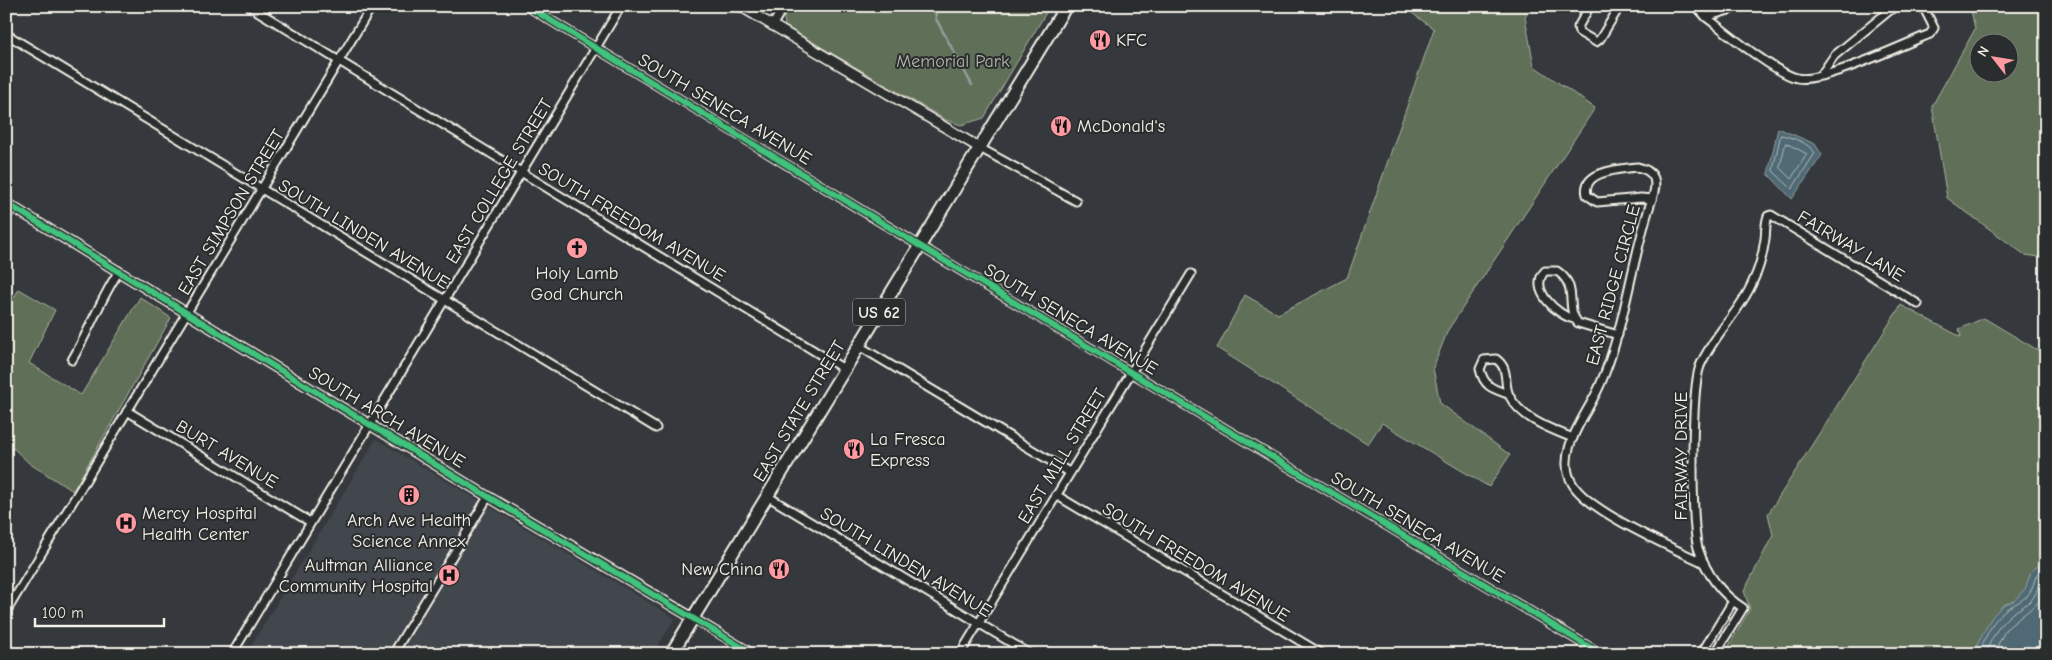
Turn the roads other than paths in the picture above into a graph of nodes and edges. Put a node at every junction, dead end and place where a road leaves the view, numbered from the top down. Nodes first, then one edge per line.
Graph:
1 (10, 6) edge
2 (249, 6) edge
3 (372, 6) edge
4 (527, 6) edge
5 (621, 6) edge
6 (740, 6) edge
7 (784, 6) edge
8 (1066, 6) edge
9 (1590, 6) edge
10 (1620, 6) edge
11 (1696, 6) edge
12 (1742, 6) edge
13 (1895, 6) edge
14 (1923, 6) edge
15 (6, 13) edge
16 (1706, 16) junction
17 (772, 26) junction
18 (6, 34) edge
19 (596, 48) junction
20 (339, 60) junction
21 (1821, 76) junction
22 (980, 148) junction
23 (522, 172) junction
24 (262, 190) junction
25 (1652, 199) junction
26 (1076, 201) dead end
27 (9, 205) edge
28 (1768, 216) joint
29 (6, 218) edge
30 (920, 246) junction
31 (119, 271) junction
32 (1191, 274) dead end
33 (444, 300) junction
34 (1918, 304) dead end
35 (186, 312) junction
36 (1574, 319) junction
37 (1618, 335) junction
38 (859, 346) junction
39 (72, 360) dead end
40 (844, 369) junction
41 (1131, 372) junction
42 (1508, 394) junction
43 (127, 410) junction
44 (369, 424) junction
45 (656, 428) dead end
46 (1572, 438) junction
47 (1070, 472) junction
48 (1056, 495) junction
49 (767, 496) junction
50 (488, 497) junction
51 (310, 522) junction
52 (1704, 563) junction
53 (1733, 601) junction
54 (6, 612) edge
55 (693, 618) junction
56 (979, 623) junction
57 (1703, 653) edge
58 (232, 654) edge
59 (393, 654) edge
60 (671, 654) edge
61 (753, 654) edge
62 (960, 654) edge
63 (1030, 654) edge
64 (1322, 654) edge
65 (1601, 654) edge
66 (1715, 654) edge

1 - 15 street
2 - 20 street, SOUTH FREEDOM AVENUE
3 - 20 street, EAST SIMPSON STREET
4 - 19 street, SOUTH SENECA AVENUE
5 - 19 street, EAST COLLEGE STREET
6 - 17 street
7 - 17 street
8 - 22 highway, EAST STATE STREET / US 62
9 - 10 street
11 - 16 street
12 - 16 street
13 - 21 street
14 - 21 street
16 - 21 street
17 - 22 street
18 - 24 street, SOUTH LINDEN AVENUE
19 - 23 street, EAST COLLEGE STREET
19 - 30 street, SOUTH SENECA AVENUE
20 - 23 street, SOUTH FREEDOM AVENUE
20 - 24 street, EAST SIMPSON STREET
22 - 26 street
22 - 30 highway, EAST STATE STREET / US 62
23 - 33 street, EAST COLLEGE STREET
23 - 40 street, SOUTH FREEDOM AVENUE
24 - 33 street, SOUTH LINDEN AVENUE
24 - 35 street, EAST SIMPSON STREET
25 - 25 street, EAST RIDGE CIRCLE
25 - 37 street, EAST RIDGE CIRCLE
27 - 29 street
27 - 31 street, SOUTH ARCH AVENUE
28 - 34 street, FAIRWAY LANE
28 - 52 street, FAIRWAY DRIVE
30 - 38 highway, EAST STATE STREET / US 62
30 - 41 street, SOUTH SENECA AVENUE
31 - 35 street, SOUTH ARCH AVENUE
31 - 39 street
32 - 41 street, EAST MILL STREET
33 - 44 street, EAST COLLEGE STREET
33 - 45 street, SOUTH LINDEN AVENUE
35 - 43 street, EAST SIMPSON STREET
35 - 44 street, SOUTH ARCH AVENUE
36 - 36 street
36 - 37 street
37 - 46 street, EAST RIDGE CIRCLE
38 - 40 highway, EAST STATE STREET / US 62
38 - 47 street
40 - 49 highway, EAST STATE STREET / US 62
41 - 47 street, EAST MILL STREET
41 - 65 street, SOUTH SENECA AVENUE
42 - 42 street
42 - 46 street
43 - 51 street, BURT AVENUE
43 - 54 street, EAST SIMPSON STREET
44 - 50 street, SOUTH ARCH AVENUE
44 - 51 street, EAST COLLEGE STREET
46 - 52 street, EAST RIDGE CIRCLE
47 - 48 street, EAST MILL STREET
48 - 56 street, EAST MILL STREET
48 - 64 street, SOUTH FREEDOM AVENUE
49 - 55 highway, EAST STATE STREET / US 62
49 - 56 street, SOUTH LINDEN AVENUE
50 - 55 street, SOUTH ARCH AVENUE
50 - 59 street
51 - 58 street, EAST COLLEGE STREET
52 - 53 street, FAIRWAY DRIVE
53 - 57 street
53 - 66 street
55 - 60 highway, EAST STATE STREET / US 62
55 - 61 street, SOUTH ARCH AVENUE
56 - 62 street, EAST MILL STREET
56 - 63 street, SOUTH LINDEN AVENUE

